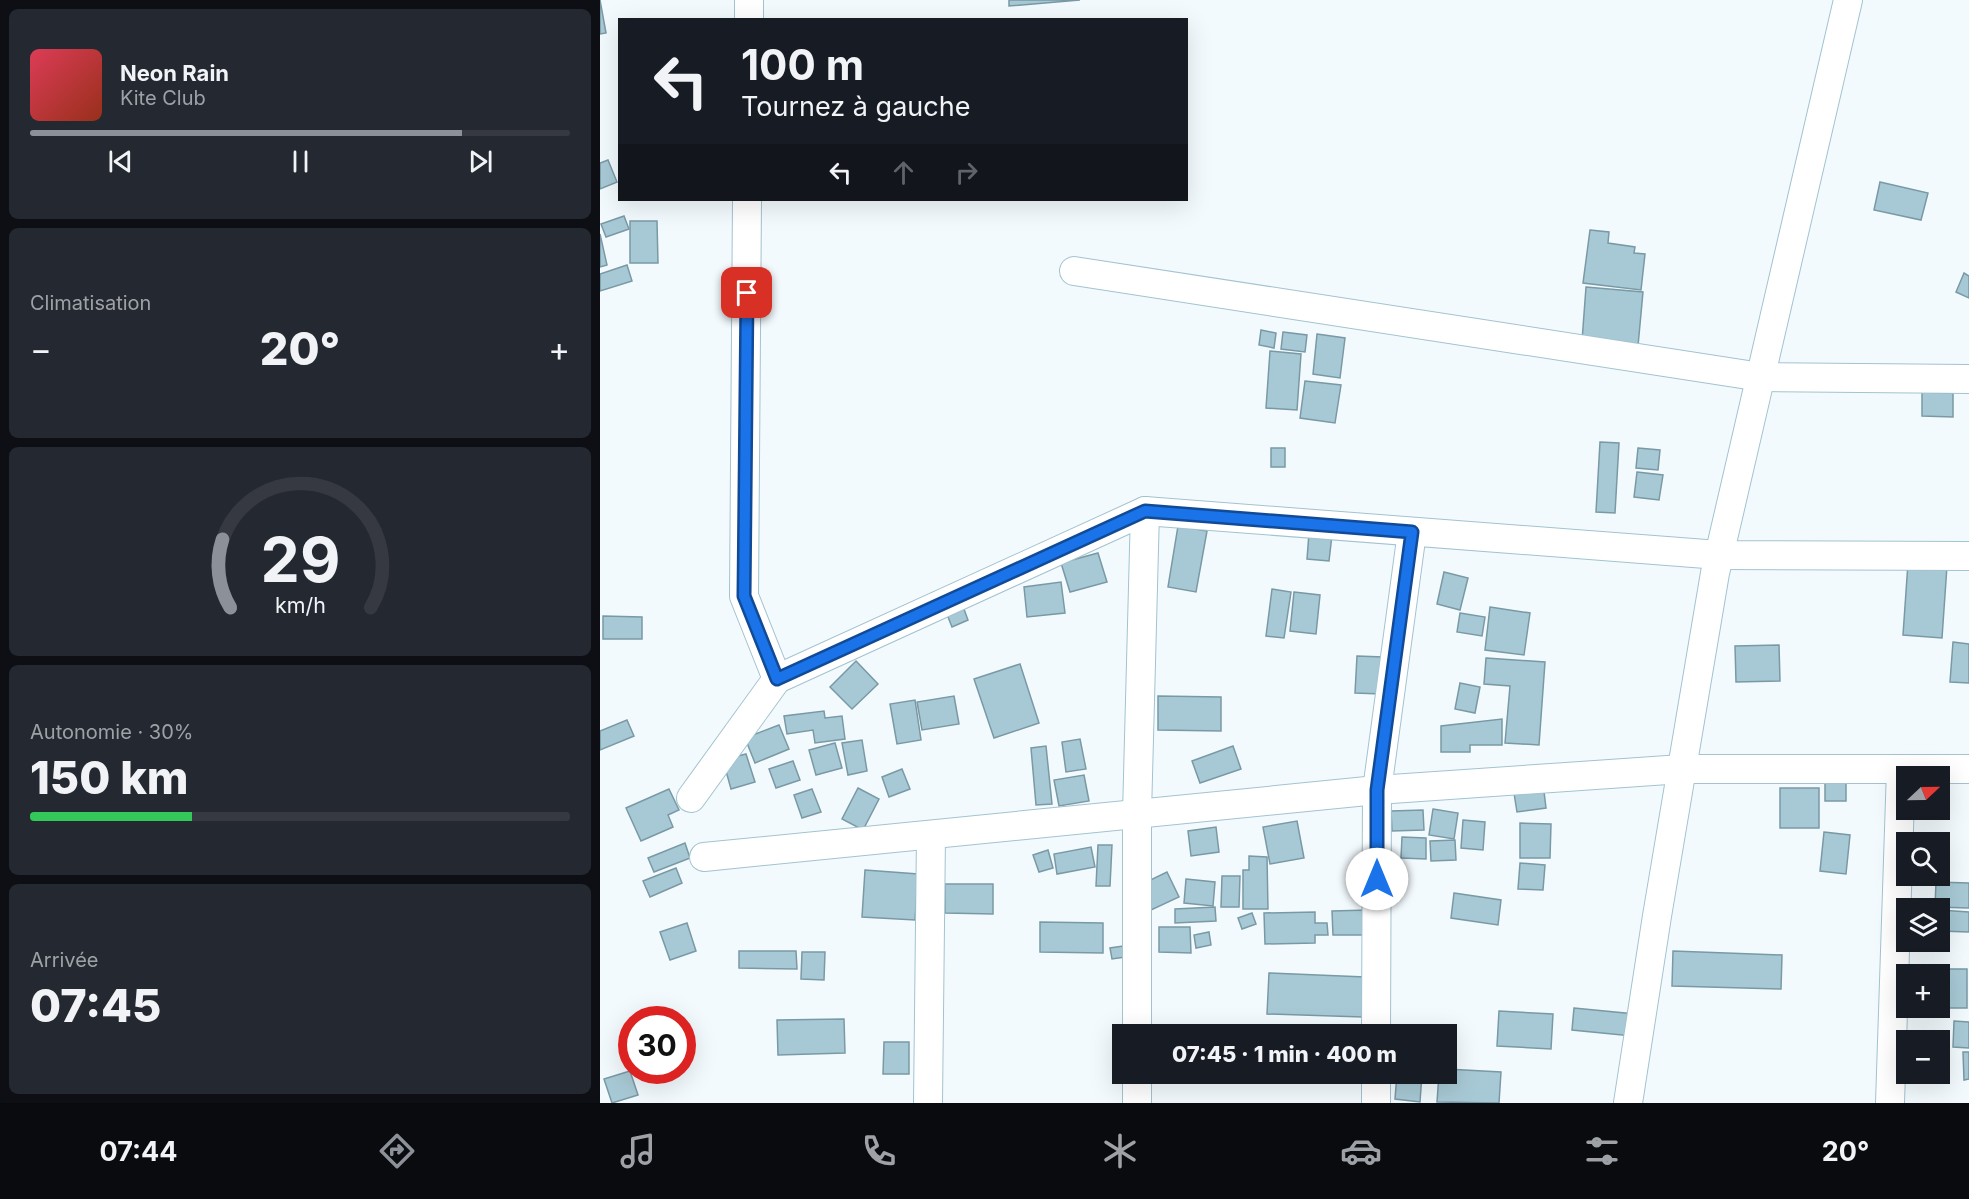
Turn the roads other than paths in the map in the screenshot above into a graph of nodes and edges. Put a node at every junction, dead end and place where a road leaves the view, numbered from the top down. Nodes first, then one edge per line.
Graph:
1 (749, 0) edge
2 (1848, 0) edge
3 (749, 18) edge
4 (747, 201) edge
5 (1074, 271) dead end
6 (1761, 377) junction
7 (1969, 380) edge
8 (1145, 511) junction
9 (1412, 532) junction
10 (1719, 555) junction
11 (1969, 556) edge
12 (777, 679) junction
13 (1682, 769) junction
14 (1896, 769) edge
15 (1950, 769) edge
16 (1969, 769) edge
17 (1377, 790) junction
18 (691, 798) dead end
19 (1137, 814) junction
20 (1899, 820) edge
21 (931, 835) junction
22 (704, 857) dead end
23 (1137, 1024) edge
24 (1376, 1024) edge
25 (1137, 1084) edge
26 (1376, 1084) edge
27 (928, 1103) edge
28 (1137, 1103) edge
29 (1376, 1103) edge
30 (1628, 1103) edge
31 (1890, 1103) edge

1 - 3 street
2 - 6 street
4 - 12 street
5 - 6 street
6 - 7 street
6 - 10 street
8 - 9 street
8 - 12 street
8 - 19 street
9 - 10 street
9 - 17 street
10 - 11 street
10 - 13 street
12 - 18 street
13 - 14 street
13 - 17 street
13 - 30 street
15 - 16 street
17 - 19 street
17 - 24 street
19 - 21 street
19 - 23 street
20 - 31 street
21 - 22 street
21 - 27 street
25 - 28 street
26 - 29 street

